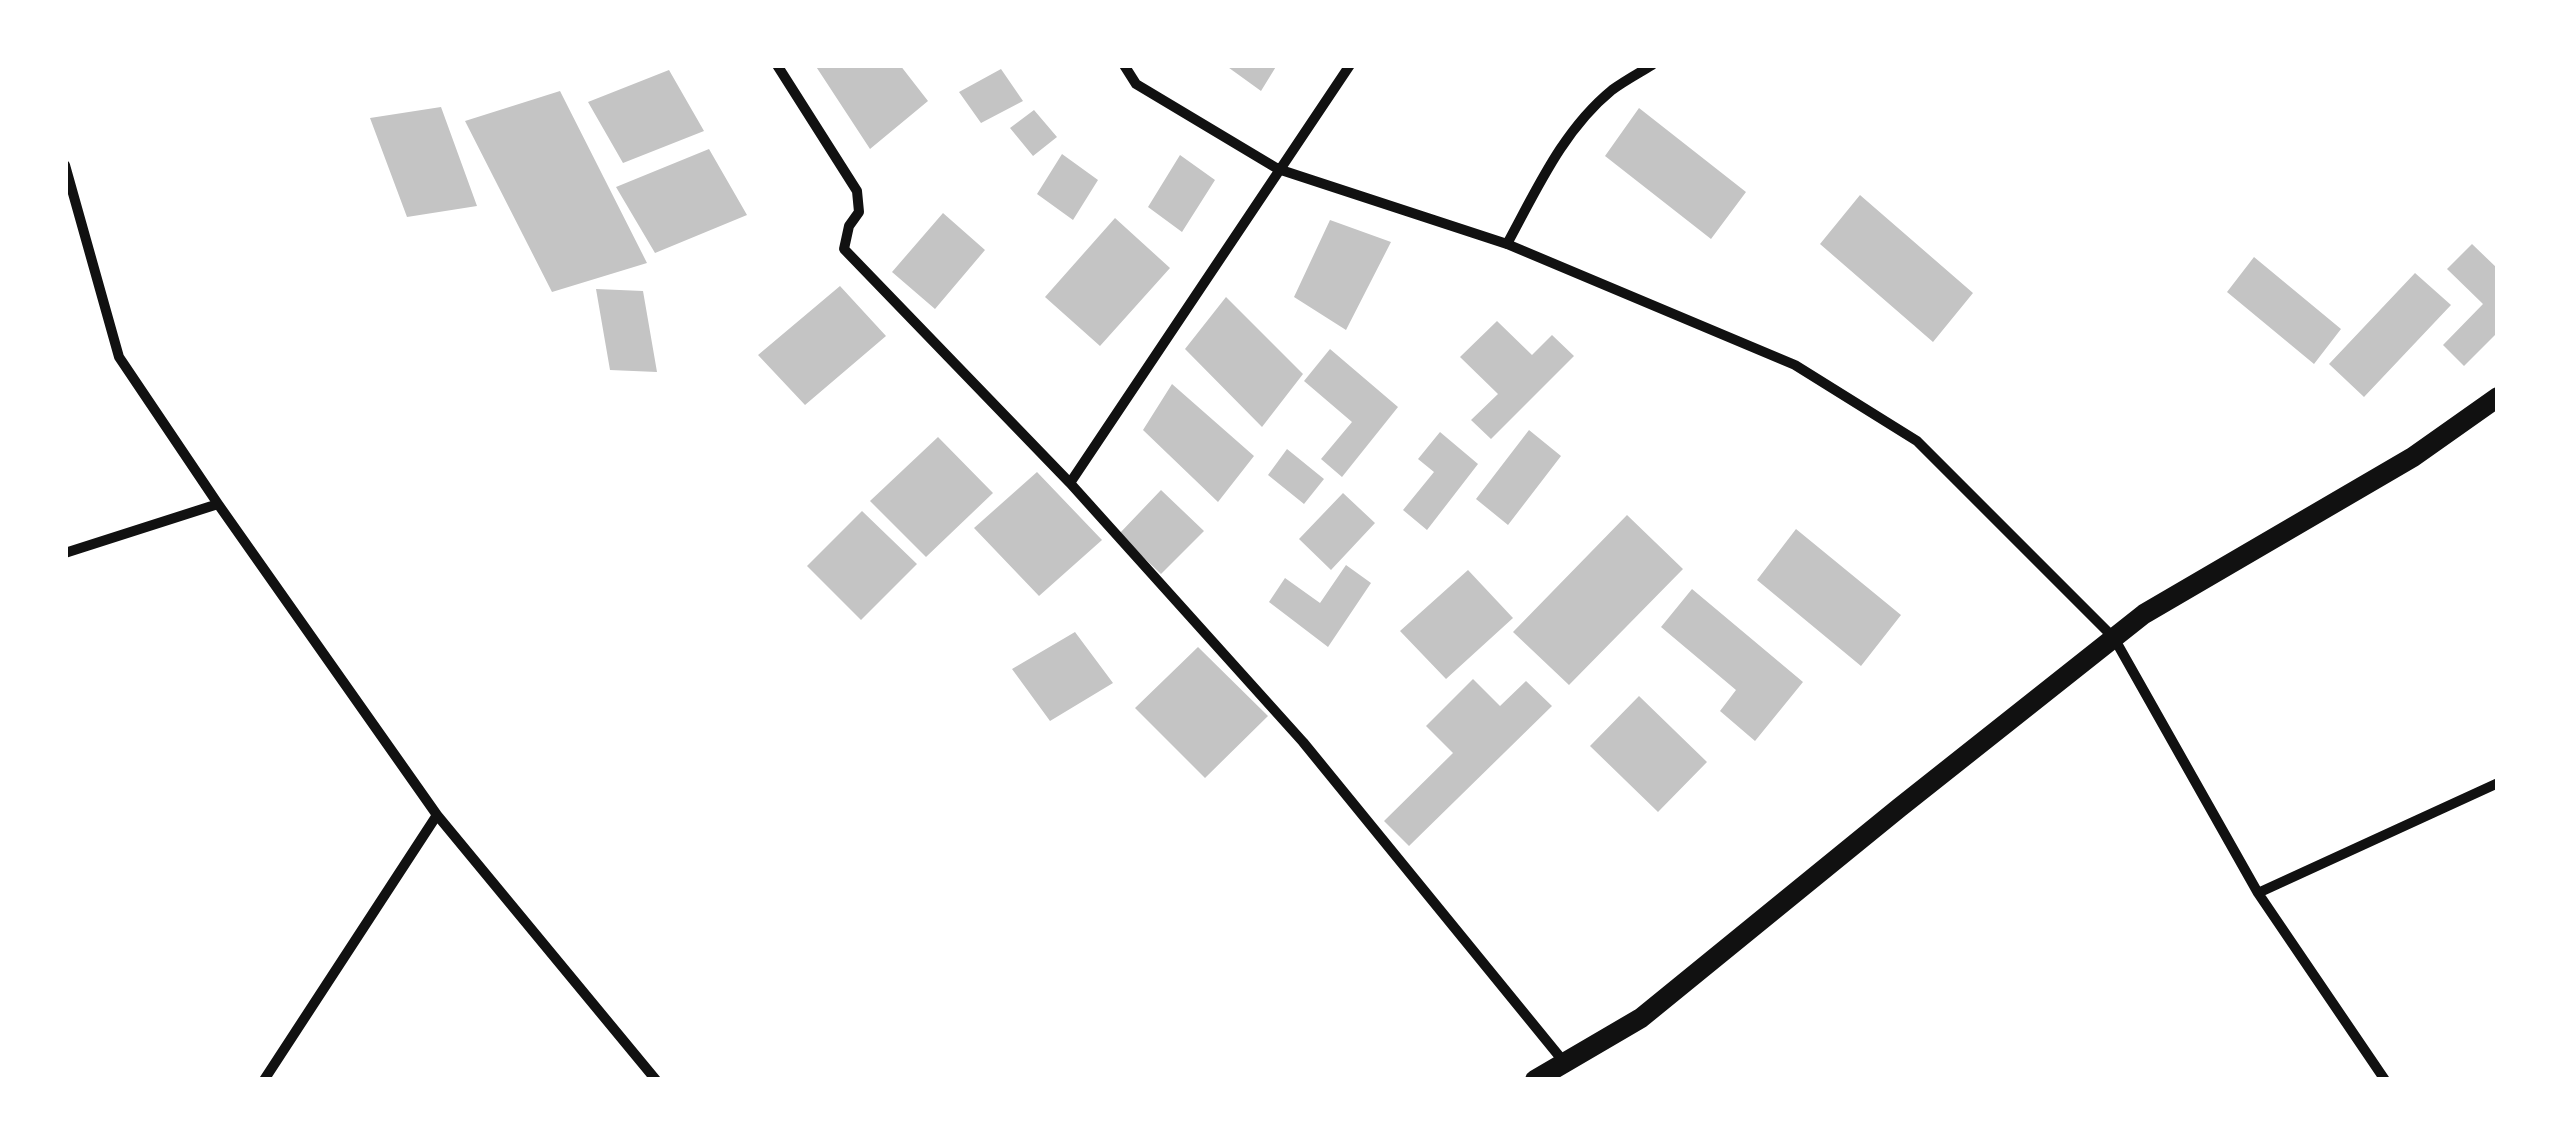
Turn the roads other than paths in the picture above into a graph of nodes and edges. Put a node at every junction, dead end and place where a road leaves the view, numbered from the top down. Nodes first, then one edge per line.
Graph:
1 (777, 65) edge
2 (1124, 65) edge
3 (1350, 65) edge
4 (1652, 65) edge
5 (65, 165) edge
6 (1278, 169) junction
7 (1507, 244) junction
8 (2498, 397) edge
9 (1070, 483) junction
10 (218, 504) junction
11 (65, 553) edge
12 (2114, 638) junction
13 (2498, 783) edge
14 (438, 815) junction
15 (2258, 893) junction
16 (1565, 1063) junction
17 (264, 1080) edge
18 (656, 1080) edge
19 (1535, 1080) edge
20 (2384, 1080) edge

1 - 9 street
2 - 6 street
3 - 6 street
4 - 7 street
5 - 10 street
6 - 7 street
6 - 9 street
7 - 12 street
8 - 12 main road
9 - 16 street
10 - 11 street
10 - 14 street
12 - 15 street
12 - 16 main road
13 - 15 street
14 - 17 street
14 - 18 street
15 - 20 street
16 - 19 main road

